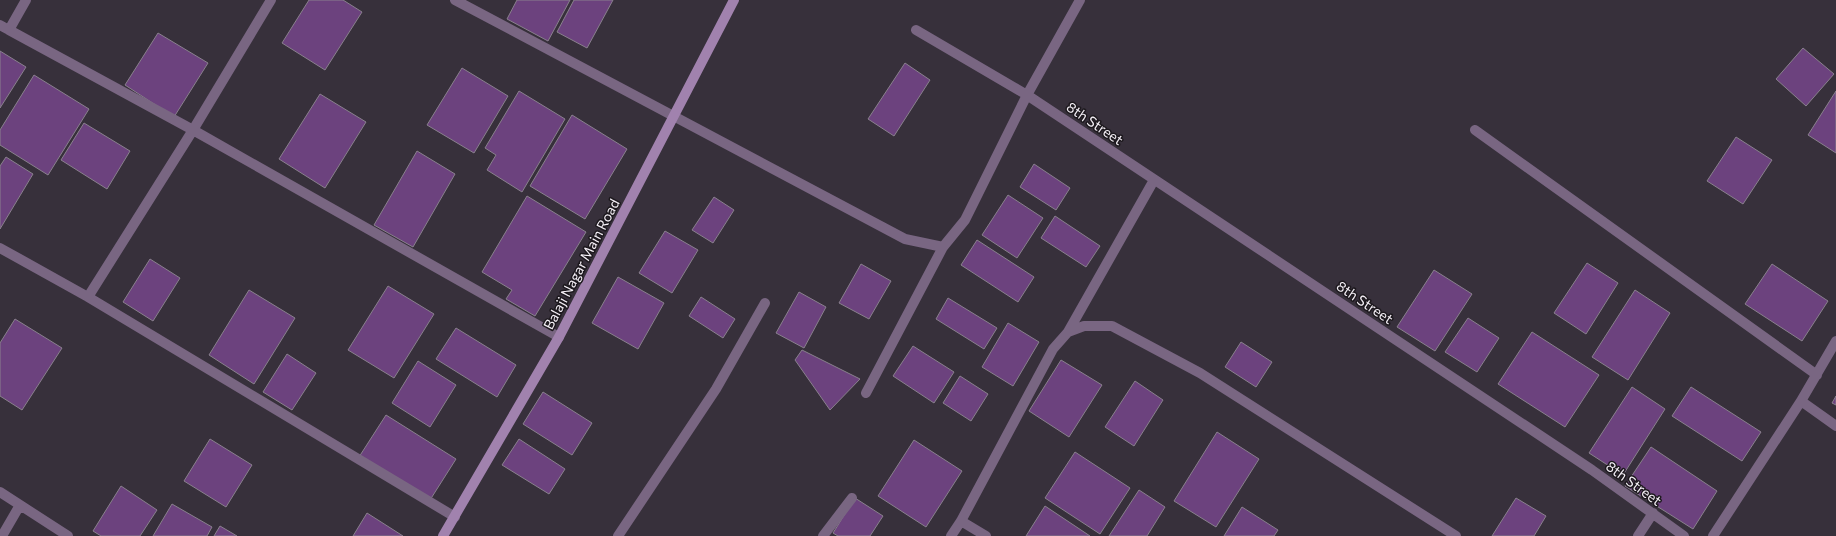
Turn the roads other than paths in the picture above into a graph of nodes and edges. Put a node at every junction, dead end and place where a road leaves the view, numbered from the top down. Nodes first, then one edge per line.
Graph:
1 (26, 0) edge
2 (271, 0) edge
3 (455, 0) edge
4 (734, 0) edge
5 (1080, 0) edge
6 (4, 27) edge
7 (916, 30) dead end
8 (1027, 95) junction
9 (675, 116) junction
10 (193, 130) junction
11 (1475, 130) dead end
12 (1154, 180) junction
13 (942, 247) junction
14 (0, 248) edge
15 (88, 297) junction
16 (765, 303) dead end
17 (1068, 332) junction
18 (559, 337) junction
19 (1836, 341) edge
20 (1817, 375) junction
21 (866, 393) dead end
22 (1801, 401) junction
23 (1836, 426) edge
24 (0, 492) edge
25 (852, 498) dead end
26 (20, 505) junction
27 (1653, 513) junction
28 (455, 517) junction
29 (961, 521) junction
30 (2, 536) edge
31 (68, 536) edge
32 (443, 536) edge
33 (618, 536) edge
34 (823, 536) edge
35 (951, 536) edge
36 (986, 536) edge
37 (1456, 536) edge
38 (1638, 536) edge
39 (1684, 536) edge
40 (1713, 536) edge

1 - 6 street
2 - 10 street
3 - 9 street
4 - 9 main road, Balaji Nagar Main Road
5 - 8 street
6 - 10 street
7 - 8 street, 8th Street
8 - 12 street, 8th Street
8 - 13 street
9 - 13 street
9 - 18 main road, Balaji Nagar Main Road
10 - 15 street
10 - 18 street
11 - 20 street
12 - 17 street
12 - 27 street, 8th Street
13 - 21 street
14 - 15 street
15 - 28 street
16 - 33 street
17 - 29 street
17 - 37 street
18 - 28 main road, Balaji Nagar Main Road
19 - 20 street
20 - 22 street
22 - 23 street
22 - 40 street
24 - 26 street
25 - 34 street
26 - 30 street
26 - 31 street
27 - 38 street
27 - 39 street, 8th Street
28 - 32 main road, Balaji Nagar Main Road
29 - 35 street
29 - 36 street

